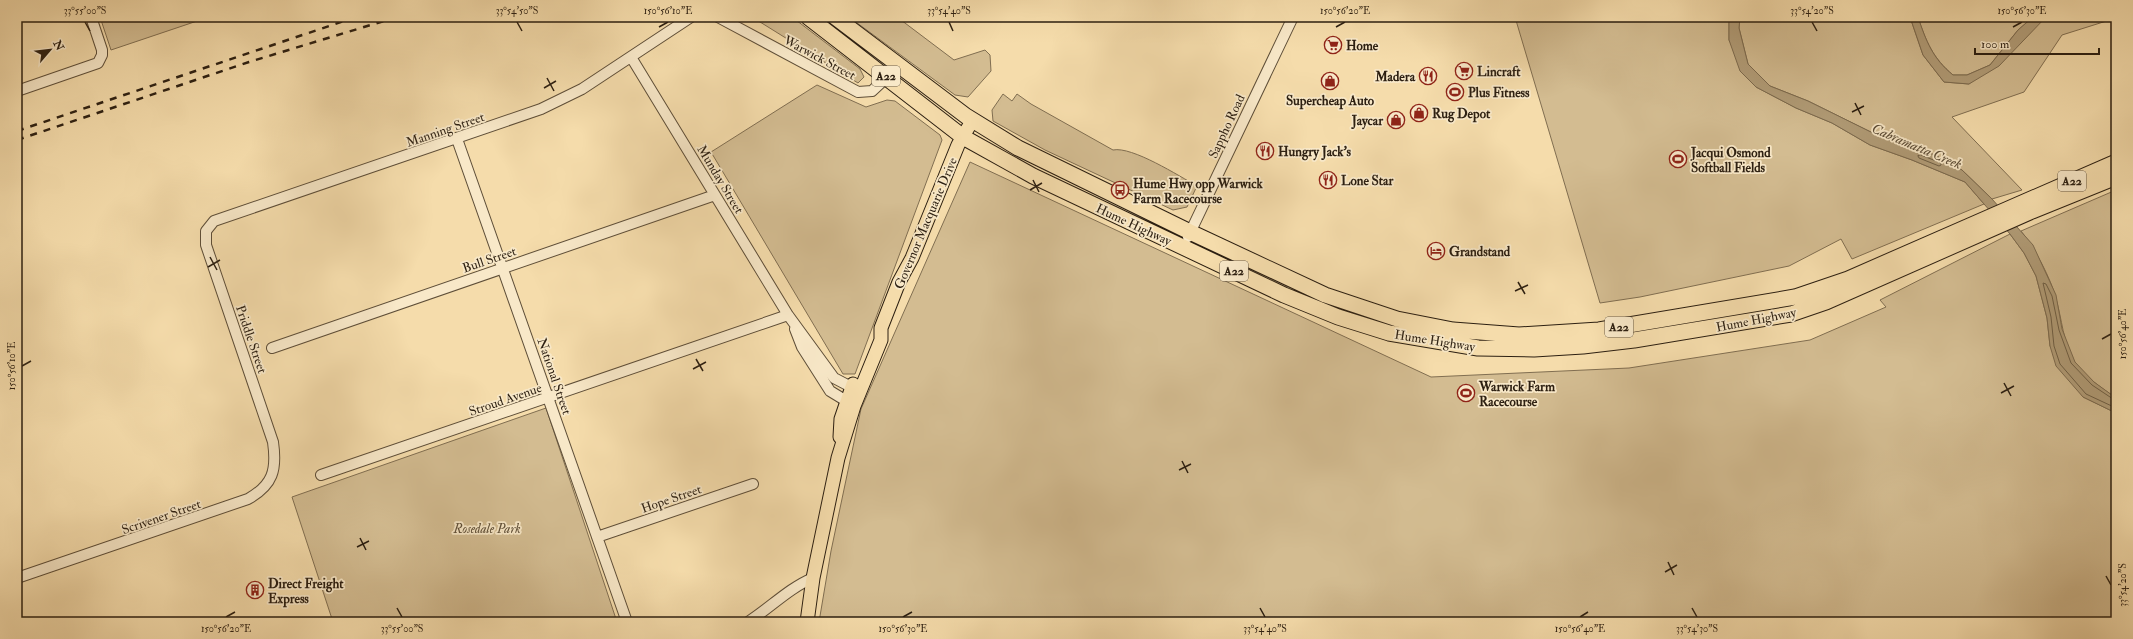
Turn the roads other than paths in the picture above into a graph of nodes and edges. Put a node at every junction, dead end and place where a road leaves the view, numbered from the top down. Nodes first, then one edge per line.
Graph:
1 (91, 17) edge
2 (691, 17) edge
3 (718, 17) edge
4 (808, 17) edge
5 (835, 17) edge
6 (1293, 17) edge
7 (631, 57) junction
8 (887, 77) junction
9 (17, 91) edge
10 (972, 121) junction
11 (962, 137) junction
12 (457, 139) junction
13 (2116, 162) edge
14 (2116, 177) edge
15 (715, 195) junction
16 (2030, 206) junction
17 (1190, 232) junction
18 (206, 245) joint
19 (1183, 247) junction
20 (503, 267) junction
21 (788, 315) junction
22 (1632, 333) junction
23 (272, 348) dead end
24 (855, 390) junction
25 (548, 398) junction
26 (850, 404) junction
27 (273, 442) joint
28 (321, 475) dead end
29 (753, 484) dead end
30 (597, 537) junction
31 (17, 578) edge
32 (813, 578) junction
33 (627, 622) edge
34 (748, 622) edge
35 (807, 622) edge

1 - 9 street
2 - 7 street, Manning Street
3 - 8 street, Warwick Street
4 - 8 highway, Hume Highway / A22
5 - 10 highway, Hume Highway / A22
6 - 17 street, Sappho Road
7 - 12 street, Manning Street
7 - 15 street, Munday Street
8 - 11 highway, Hume Highway / A22
10 - 11 main road, Governor Macquarie Drive
10 - 17 highway, Hume Highway / A22
11 - 19 highway, Hume Highway / A22
11 - 24 main road, Governor Macquarie Drive
12 - 18 street, Manning Street
12 - 20 street, National Street
13 - 16 highway, Hume Highway / A22
14 - 16 highway, Hume Highway / A22
15 - 20 street, Bull Street
15 - 21 street, Munday Street
16 - 22 highway, Hume Highway / A22
17 - 19 street, Sappho Road
17 - 22 highway, Hume Highway / A22
18 - 27 street, Priddle Street
19 - 22 highway, Hume Highway / A22
20 - 23 street, Bull Street
20 - 25 street, National Street
21 - 24 street, Munday Street
21 - 25 street, Stroud Avenue
21 - 26 street, Munday Street
24 - 26 main road, Governor Macquarie Drive
25 - 28 street, Stroud Avenue
25 - 30 street, National Street
26 - 32 main road, Governor Macquarie Drive
27 - 31 street, Scrivener Street
29 - 30 street, Hope Street
30 - 33 street, National Street
32 - 34 street
32 - 35 main road, Governor Macquarie Drive

